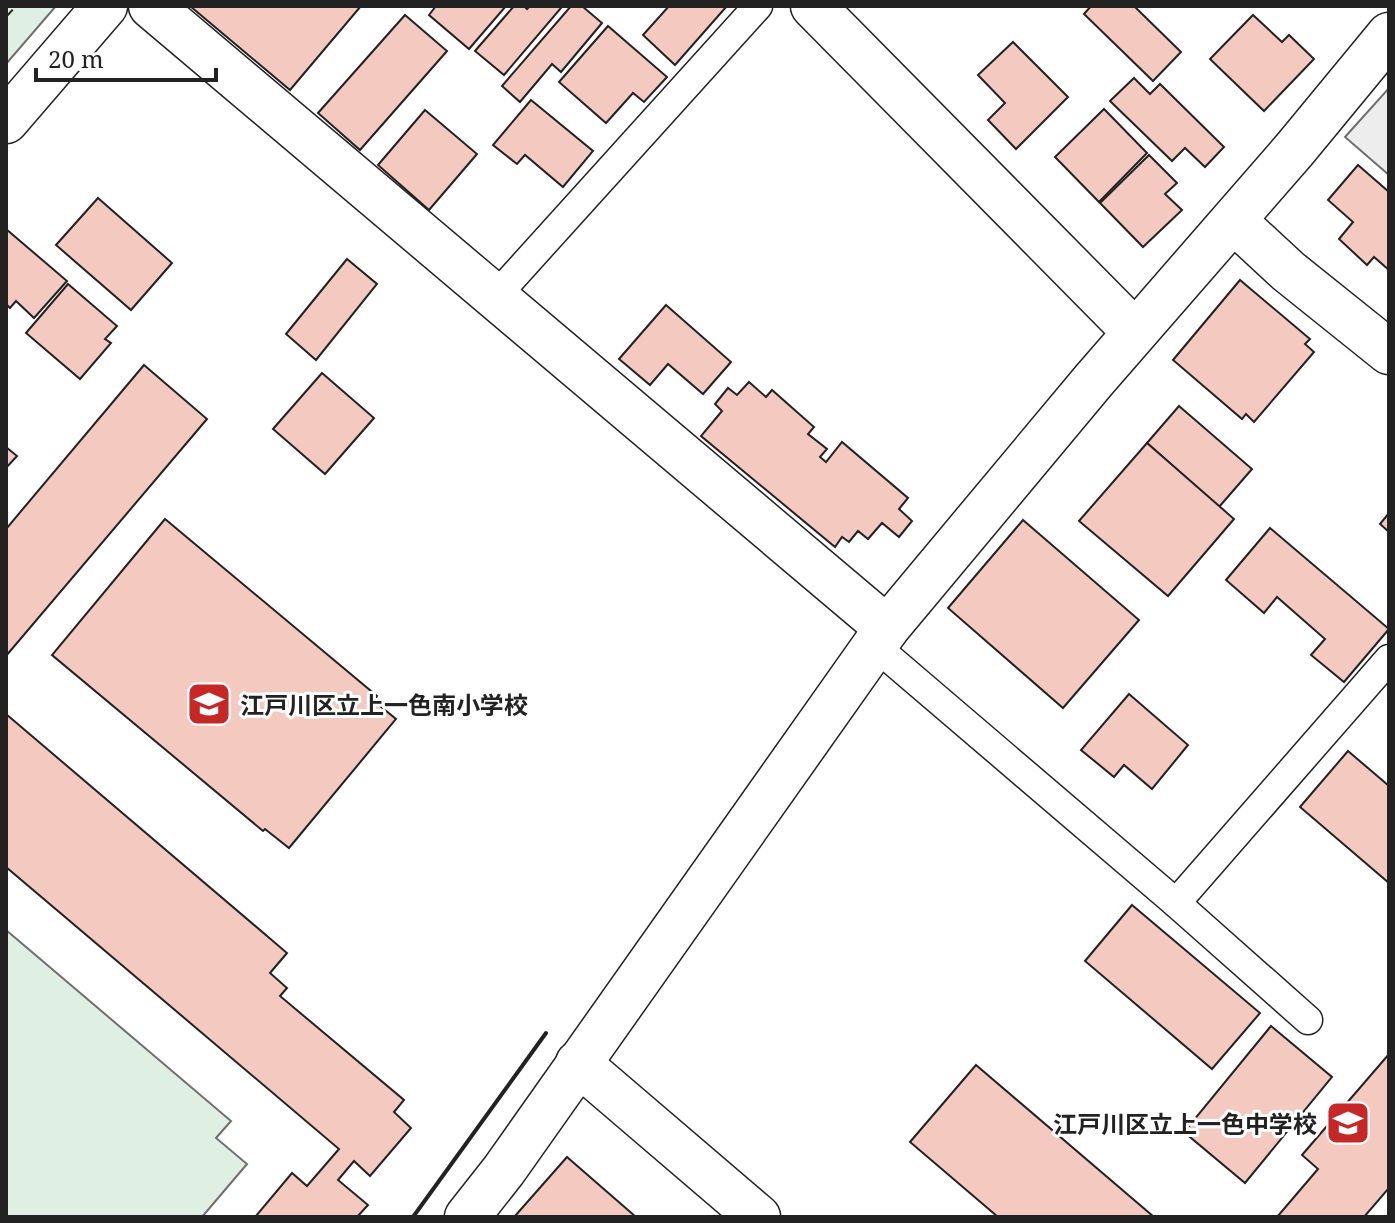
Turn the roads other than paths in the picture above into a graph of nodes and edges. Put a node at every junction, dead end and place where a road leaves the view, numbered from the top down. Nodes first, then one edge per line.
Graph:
1 (105, 6) edge
2 (151, 6) edge
3 (758, 6) edge
4 (813, 6) edge
5 (1389, 35) edge
6 (6, 121) edge
7 (1234, 221) junction
8 (494, 298) junction
9 (1135, 332) junction
10 (1389, 352) edge
11 (880, 636) junction
12 (1389, 659) edge
13 (1176, 903) junction
14 (1308, 1020) dead end
15 (578, 1063) junction
16 (467, 1217) edge
17 (758, 1217) edge

1 - 6 street
2 - 8 street
3 - 8 lane
4 - 9 street
5 - 7 street
7 - 9 street
7 - 10 street
8 - 11 street
9 - 11 street
11 - 13 lane
11 - 15 street
12 - 13 lane
13 - 14 lane
15 - 16 street
15 - 17 street

